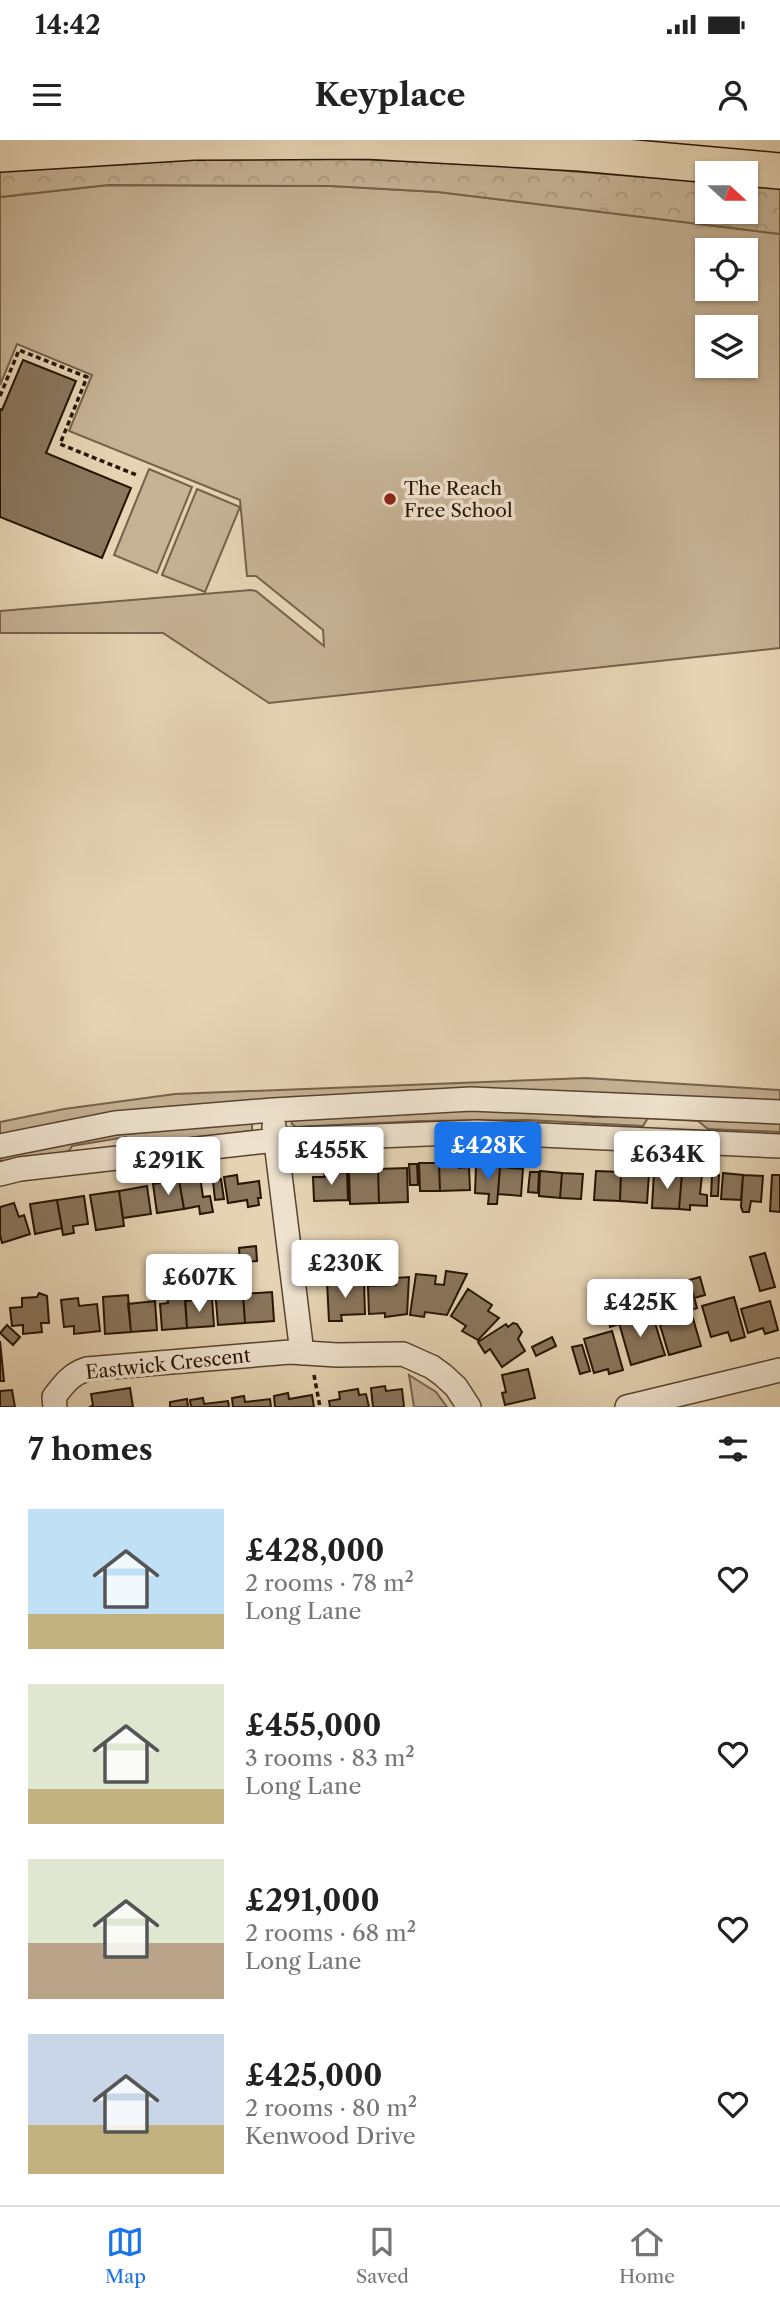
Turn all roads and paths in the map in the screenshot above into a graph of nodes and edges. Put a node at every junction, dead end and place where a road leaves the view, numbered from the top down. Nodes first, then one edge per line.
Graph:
1 (0, 154) edge
2 (780, 171) edge
3 (0, 396) edge
4 (139, 477) dead end
5 (273, 1110) junction
6 (780, 1112) edge
7 (276, 1140) junction
8 (0, 1146) edge
9 (780, 1146) edge
10 (0, 1174) edge
11 (306, 1352) junction
12 (780, 1370) edge
13 (55, 1407) edge
14 (320, 1407) edge
15 (469, 1407) edge
16 (627, 1407) edge

1 - 2 main road
3 - 4 path
5 - 6 street
5 - 7 street
5 - 8 street
7 - 9 street
7 - 10 street
7 - 11 street
11 - 13 street, Eastwick Crescent
11 - 14 path
11 - 15 street, Eastwick Crescent
12 - 16 street

